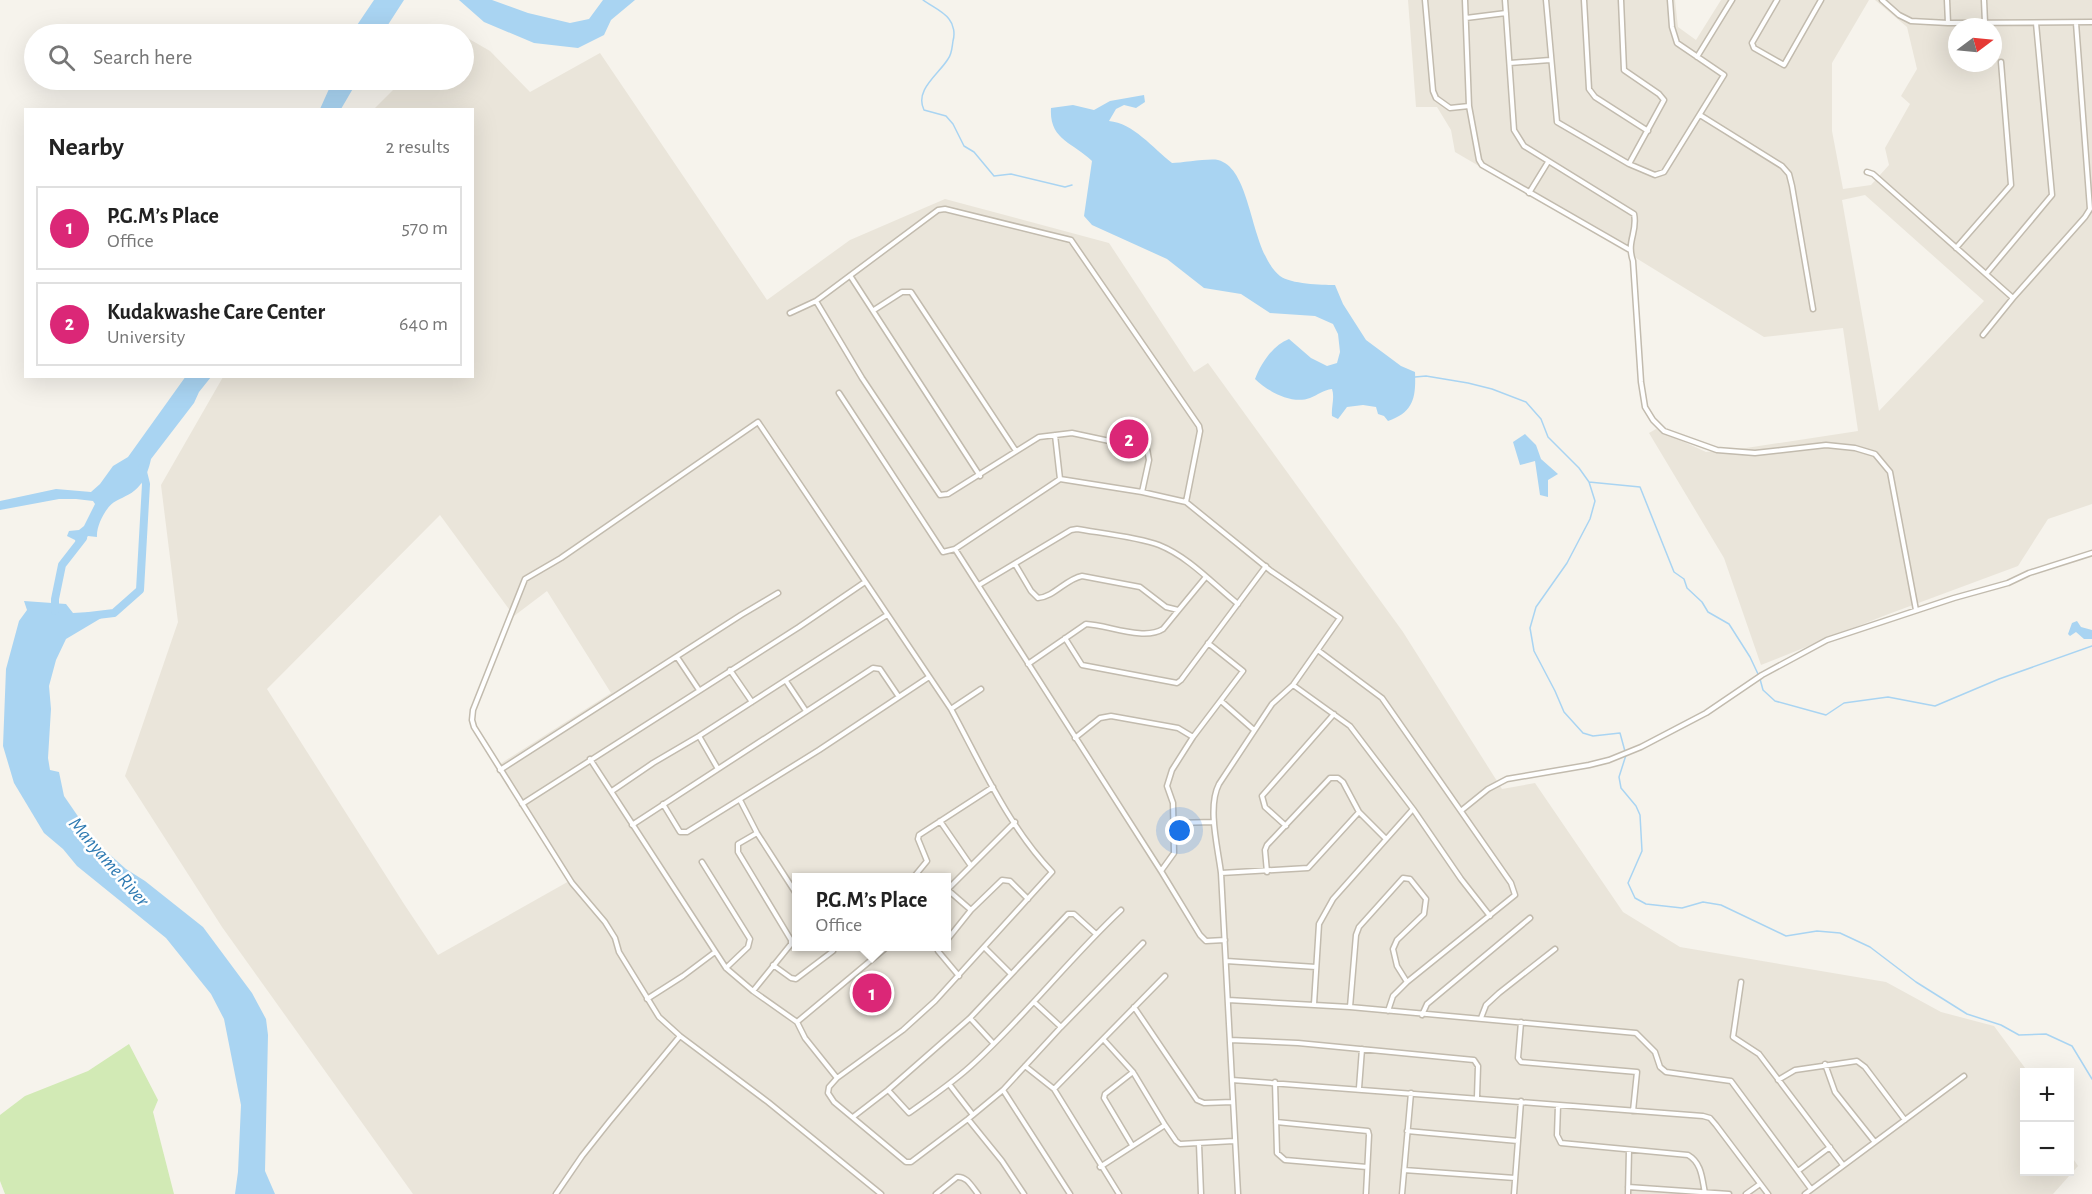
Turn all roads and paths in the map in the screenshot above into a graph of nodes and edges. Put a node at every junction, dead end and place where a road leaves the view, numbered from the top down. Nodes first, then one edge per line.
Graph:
1 (1425, 0) edge
2 (1465, 0) edge
3 (1505, 0) edge
4 (1546, 0) edge
5 (1584, 0) edge
6 (1621, 0) edge
7 (1670, 0) edge
8 (1732, 0) edge
9 (1776, 0) edge
10 (1821, 0) edge
11 (1882, 0) edge
12 (1947, 0) edge
13 (1984, 0) edge
14 (1506, 13) junction
15 (1466, 18) junction
16 (1985, 18) edge
17 (2092, 22) edge
18 (1948, 23) joint
19 (2002, 23) edge
20 (2036, 23) junction
21 (2076, 23) junction
22 (1697, 57) junction
23 (1550, 60) junction
24 (1510, 63) junction
25 (2002, 72) edge
26 (1469, 106) junction
27 (1700, 115) junction
28 (1648, 131) junction
29 (1548, 162) junction
30 (1629, 164) junction
31 (1868, 172) dead end
32 (1529, 193) junction
33 (1956, 248) junction
34 (1630, 250) junction
35 (1986, 274) junction
36 (851, 277) junction
37 (2013, 298) junction
38 (816, 301) junction
39 (1813, 309) dead end
40 (874, 310) junction
41 (790, 313) dead end
42 (1983, 335) dead end
43 (839, 393) dead end
44 (1055, 435) junction
45 (1016, 452) junction
46 (980, 476) junction
47 (1060, 479) junction
48 (1142, 492) junction
49 (1186, 502) junction
50 (955, 549) junction
51 (2092, 553) edge
52 (1015, 564) junction
53 (1266, 566) junction
54 (1205, 578) junction
55 (865, 582) junction
56 (979, 585) junction
57 (778, 593) dead end
58 (1238, 604) junction
59 (1178, 610) junction
60 (1916, 610) junction
61 (887, 615) junction
62 (1065, 638) junction
63 (1208, 643) junction
64 (1319, 651) junction
65 (677, 657) junction
66 (1028, 664) junction
67 (730, 670) junction
68 (929, 677) junction
69 (786, 681) junction
70 (1293, 685) junction
71 (981, 689) dead end
72 (699, 690) junction
73 (899, 697) junction
74 (1221, 701) junction
75 (752, 702) junction
76 (951, 709) junction
77 (806, 711) junction
78 (1334, 714) junction
79 (1254, 730) junction
80 (699, 736) junction
81 (1193, 737) junction
82 (1075, 738) junction
83 (590, 759) junction
84 (718, 769) junction
85 (500, 770) junction
86 (993, 787) junction
87 (612, 791) junction
88 (740, 800) junction
89 (522, 804) junction
90 (663, 804) junction
91 (1413, 809) junction
92 (1462, 810) junction
93 (1359, 812) junction
94 (940, 821) junction
95 (1016, 822) junction
96 (1214, 822) junction
97 (1174, 823) junction
98 (632, 825) junction
99 (1286, 826) junction
100 (758, 833) junction
101 (1385, 838) junction
102 (702, 862) dead end
103 (971, 866) junction
104 (1161, 871) junction
105 (1267, 872) junction
106 (917, 873) edge
107 (1221, 873) junction
108 (951, 886) edge
109 (792, 887) edge
110 (951, 893) edge
111 (1028, 899) junction
112 (971, 910) junction
113 (1121, 910) dead end
114 (1490, 916) junction
115 (1530, 918) dead end
116 (1096, 934) junction
117 (951, 935) edge
118 (1225, 940) junction
119 (1143, 943) dead end
120 (984, 947) junction
121 (1555, 949) dead end
122 (833, 951) edge
123 (882, 951) edge
124 (938, 951) edge
125 (714, 952) junction
126 (1226, 961) junction
127 (773, 965) junction
128 (1316, 967) junction
129 (726, 968) junction
130 (1010, 973) junction
131 (959, 976) junction
132 (1165, 976) dead end
133 (1407, 982) junction
134 (1741, 982) dead end
135 (753, 991) junction
136 (647, 999) junction
137 (1228, 1000) junction
138 (1034, 1002) junction
139 (1314, 1004) junction
140 (1134, 1007) junction
141 (1350, 1007) junction
142 (1388, 1011) junction
143 (1422, 1015) junction
144 (970, 1018) junction
145 (1481, 1018) junction
146 (797, 1022) junction
147 (1521, 1022) junction
148 (1061, 1027) junction
149 (680, 1036) junction
150 (1104, 1040) junction
151 (1230, 1040) junction
152 (993, 1043) junction
153 (1362, 1049) junction
154 (1825, 1064) junction
155 (1025, 1066) junction
156 (1133, 1072) junction
157 (1964, 1076) dead end
158 (837, 1078) junction
159 (1232, 1080) junction
160 (1778, 1080) junction
161 (1275, 1082) junction
162 (949, 1084) junction
163 (1359, 1088) junction
164 (1053, 1089) junction
165 (888, 1090) junction
166 (1002, 1090) junction
167 (1411, 1093) junction
168 (1477, 1097) junction
169 (1521, 1101) junction
170 (1233, 1102) junction
171 (1558, 1105) junction
172 (1633, 1111) junction
173 (853, 1117) junction
174 (970, 1117) junction
175 (1905, 1120) junction
176 (1276, 1122) junction
177 (1165, 1125) junction
178 (1407, 1131) junction
179 (1234, 1141) junction
180 (1518, 1141) junction
181 (1874, 1141) junction
182 (1199, 1144) junction
183 (1132, 1145) junction
184 (1830, 1147) junction
185 (1629, 1150) junction
186 (1843, 1165) junction
187 (1100, 1167) junction
188 (1367, 1167) junction
189 (1404, 1170) junction
190 (1798, 1171) junction
191 (1515, 1178) junction
192 (1760, 1184) junction
193 (1628, 1187) junction
194 (1811, 1189) junction
195 (1705, 1193) edge
196 (556, 1194) edge
197 (881, 1194) edge
198 (936, 1194) edge
199 (978, 1194) edge
200 (1024, 1194) edge
201 (1070, 1194) edge
202 (1119, 1194) edge
203 (1201, 1194) edge
204 (1238, 1194) edge
205 (1366, 1194) edge
206 (1402, 1194) edge
207 (1514, 1194) edge
208 (1628, 1194) edge
209 (1729, 1194) edge
210 (1746, 1194) edge
211 (1768, 1194) edge
212 (1804, 1194) edge

1 - 26 street
2 - 15 street
3 - 14 street
4 - 23 street
5 - 28 street
6 - 28 street
7 - 22 street
8 - 22 street
9 - 10 street
11 - 18 street
12 - 18 street
13 - 16 street
14 - 15 street
14 - 24 street
15 - 26 street
17 - 21 street
19 - 20 street
20 - 21 street
20 - 35 street
21 - 37 street
22 - 27 street
23 - 24 street
23 - 30 street
24 - 29 street
25 - 33 street
26 - 32 street
27 - 30 street
27 - 39 street
28 - 30 street
29 - 32 street
29 - 34 street
31 - 33 street
32 - 34 street
33 - 35 street
34 - 60 street
35 - 37 street
36 - 38 street
36 - 40 street
36 - 49 street
37 - 42 street
38 - 41 street
38 - 46 street
40 - 45 street
40 - 46 street
43 - 50 street
44 - 45 street
44 - 47 street
44 - 48 street
45 - 46 street
47 - 48 street
47 - 50 street
48 - 49 street
49 - 53 street
50 - 56 street
51 - 60 street
52 - 54 street
52 - 56 street
52 - 59 street
53 - 58 street
53 - 64 street
54 - 58 street
54 - 59 street
55 - 61 street
55 - 67 street
55 - 85 street
56 - 66 street
57 - 65 street
58 - 63 street
59 - 62 street
60 - 92 street
61 - 68 street
61 - 69 street
62 - 63 street
62 - 66 street
63 - 74 street
64 - 70 street
64 - 92 street
65 - 72 street
65 - 85 street
66 - 82 street
67 - 72 street
67 - 75 street
68 - 73 street
68 - 76 street
69 - 75 street
69 - 77 street
70 - 78 street
70 - 79 street
71 - 76 street
72 - 83 street
73 - 77 street
73 - 88 street
74 - 79 street
74 - 81 street
75 - 80 street
76 - 86 street
77 - 84 street
78 - 91 street
78 - 99 street
79 - 96 street
80 - 84 street
80 - 87 street
81 - 82 street
81 - 97 street
82 - 104 street
83 - 87 street
83 - 89 street
84 - 90 street
85 - 89 street
86 - 94 street
86 - 95 street
87 - 98 street
88 - 90 street
88 - 100 street
89 - 136 street
90 - 98 street
91 - 101 street
91 - 114 street
92 - 114 street
93 - 99 street
93 - 101 street
93 - 105 street
94 - 103 street
94 - 106 street
95 - 103 street
95 - 111 street
96 - 97 street
96 - 107 street
97 - 104 street
98 - 125 street
99 - 105 street
100 - 109 street
100 - 127 street
101 - 128 street
102 - 129 street
103 - 108 street
104 - 118 street
105 - 107 street
107 - 118 street
110 - 112 street
111 - 112 street
111 - 120 street
112 - 117 street
113 - 116 street
114 - 133 street
115 - 143 street
116 - 130 street
116 - 138 street
118 - 126 street
119 - 148 street
120 - 130 street
120 - 131 street
121 - 145 street
122 - 127 street
123 - 146 street
124 - 131 street
125 - 129 street
125 - 136 street
126 - 128 street
126 - 137 street
127 - 135 street
128 - 139 street
129 - 135 street
130 - 144 street
131 - 158 street
132 - 140 street
133 - 141 street
133 - 142 street
134 - 160 street
135 - 146 street
136 - 149 street
137 - 139 street
137 - 151 street
138 - 148 street
138 - 152 street
139 - 141 street
140 - 150 street
140 - 170 street
141 - 142 street
142 - 143 street
143 - 145 street
144 - 152 street
144 - 165 street
145 - 147 street
146 - 158 street
147 - 172 street
147 - 190 street
148 - 155 street
149 - 196 street
149 - 197 street
150 - 156 street
150 - 164 street
151 - 153 street
151 - 159 street
152 - 162 street
153 - 163 street
153 - 168 street
154 - 160 street
154 - 175 street
154 - 181 street
155 - 164 street
155 - 166 street
156 - 177 street
156 - 183 street
157 - 175 street
158 - 173 street
159 - 161 street
159 - 170 street
160 - 184 street
161 - 163 street
161 - 176 street
162 - 165 street
162 - 174 street
163 - 167 street
164 - 187 street
165 - 173 street
166 - 174 street
166 - 201 street
167 - 168 street
167 - 178 street
168 - 169 street
169 - 171 street
169 - 180 street
170 - 179 street
171 - 172 street
171 - 185 street
172 - 192 street
173 - 174 street
174 - 200 street
175 - 181 street
176 - 188 street
176 - 188 street
177 - 182 street
177 - 183 street
178 - 180 street
178 - 189 street
179 - 182 street
179 - 204 street
180 - 191 street
181 - 186 street
182 - 203 street
183 - 187 street
184 - 186 street
184 - 190 street
185 - 193 street
185 - 195 street
186 - 194 street
187 - 202 street
188 - 205 street
189 - 191 street
189 - 206 street
190 - 194 street
191 - 207 street
192 - 210 street
192 - 211 street
193 - 195 street
193 - 208 street
194 - 212 street
195 - 209 street
198 - 199 street

